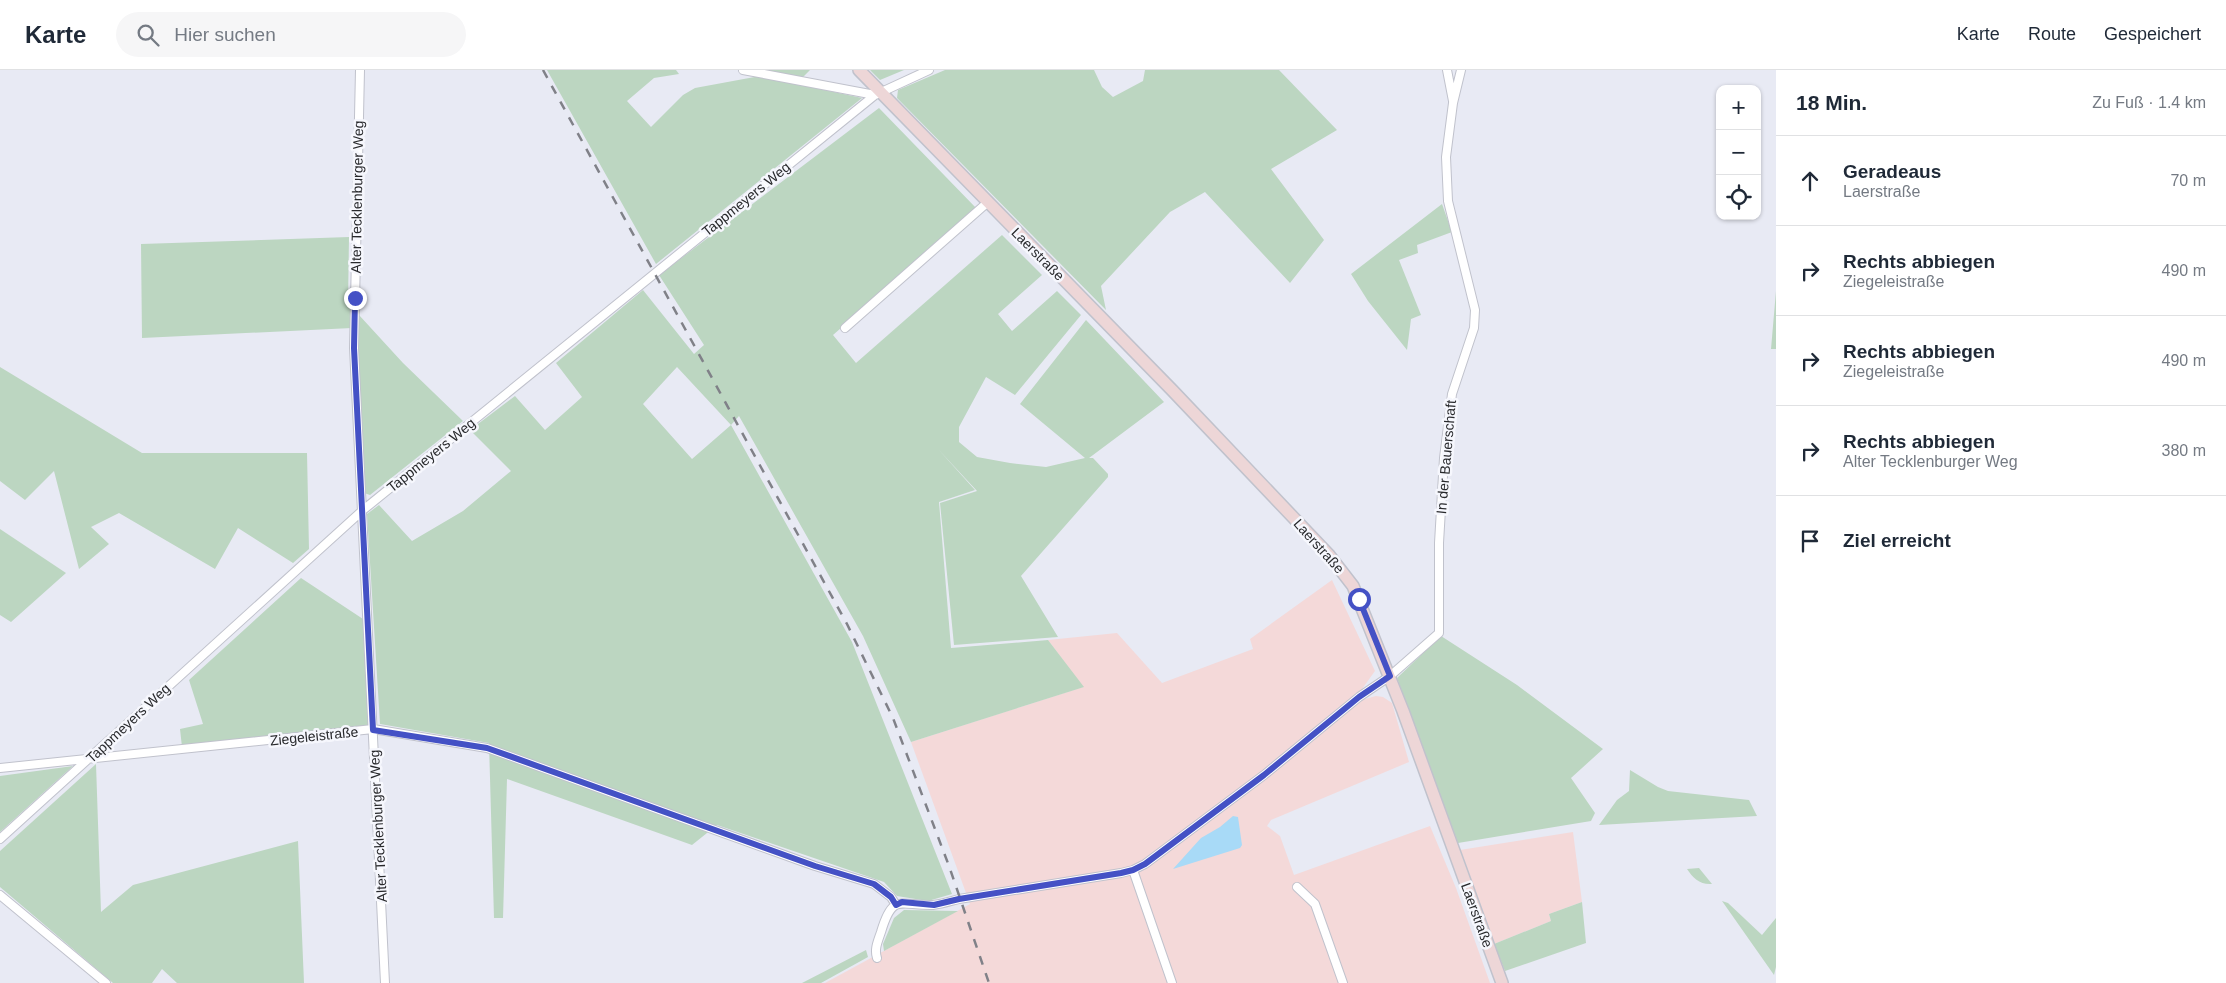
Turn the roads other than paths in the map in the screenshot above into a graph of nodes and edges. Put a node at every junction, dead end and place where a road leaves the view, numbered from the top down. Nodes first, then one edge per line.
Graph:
1 (360, 70) edge
2 (743, 70) edge
3 (859, 70) edge
4 (929, 70) edge
5 (1447, 70) edge
6 (1461, 70) edge
7 (877, 93) junction
8 (1453, 103) junction
9 (988, 202) junction
10 (845, 328) dead end
11 (363, 510) junction
12 (1390, 676) junction
13 (373, 730) junction
14 (88, 759) junction
15 (0, 768) edge
16 (0, 839) edge
17 (1133, 870) junction
18 (1297, 887) dead end
19 (0, 895) edge
20 (896, 905) junction
21 (877, 958) dead end
22 (106, 983) edge
23 (385, 983) edge
24 (1172, 983) edge
25 (1343, 983) edge
26 (1502, 983) edge

1 - 11 street, Alter Tecklenburger Weg
2 - 7 street
3 - 7 main road, Laerstraße
4 - 7 street, Tappmeyers Weg
5 - 8 street, In der Bauerschaft
6 - 8 street, In der Bauerschaft
7 - 9 main road, Laerstraße
7 - 11 street, Tappmeyers Weg
8 - 12 street, In der Bauerschaft
9 - 10 street
9 - 12 main road, Laerstraße
11 - 13 street, Alter Tecklenburger Weg
11 - 14 street, Tappmeyers Weg
12 - 17 street
12 - 26 main road, Laerstraße
13 - 14 street, Ziegeleistraße
13 - 20 street, Ziegeleistraße
13 - 23 street, Alter Tecklenburger Weg
14 - 15 street, Ziegeleistraße
14 - 16 street, Tappmeyers Weg
17 - 20 street
17 - 24 street
18 - 25 street
19 - 22 street
20 - 21 street

